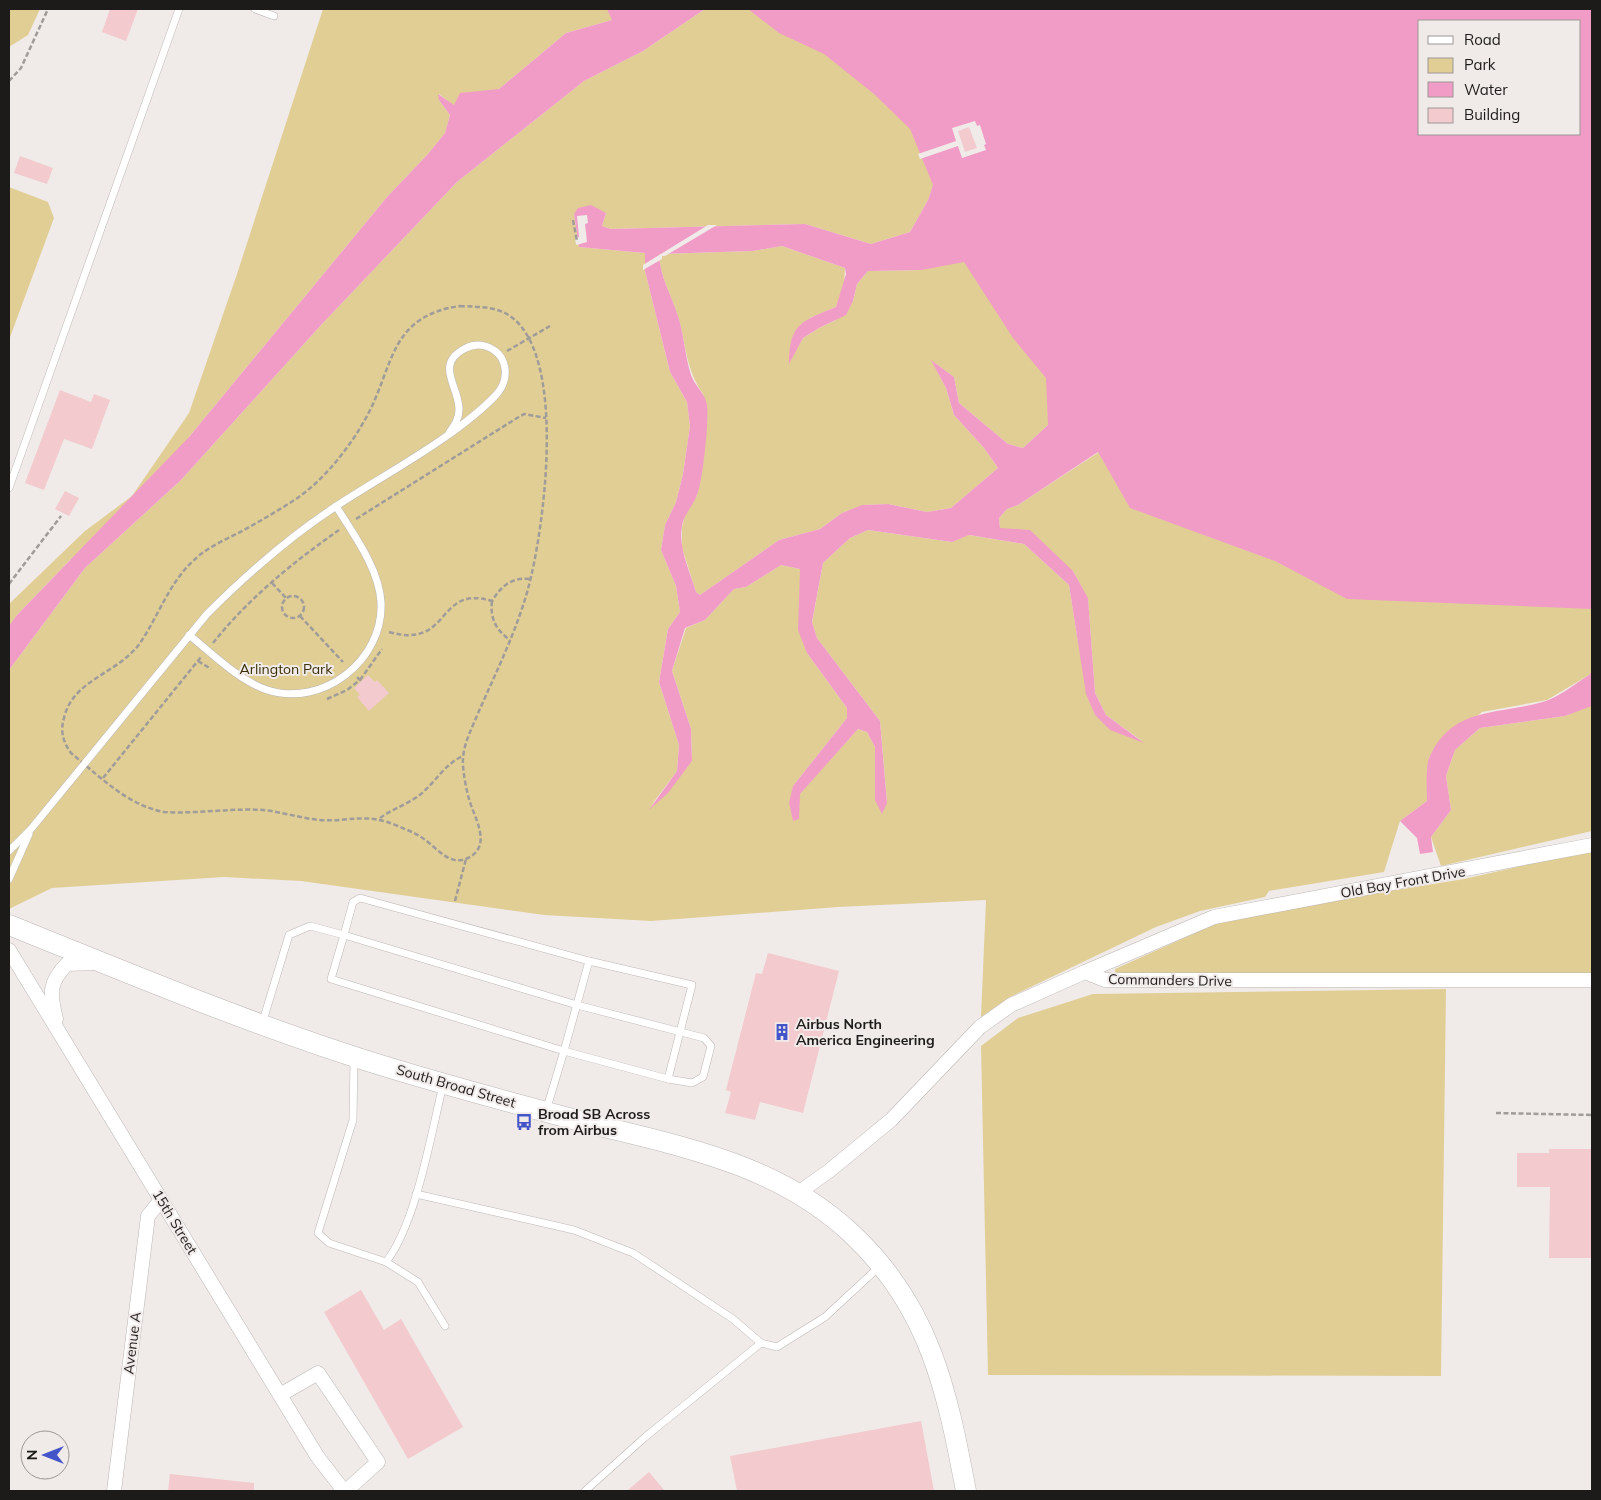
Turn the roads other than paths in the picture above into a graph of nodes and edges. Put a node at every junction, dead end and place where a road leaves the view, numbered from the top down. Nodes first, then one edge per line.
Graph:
1 (179, 9) edge
2 (254, 9) edge
3 (274, 16) dead end
4 (448, 434) junction
5 (9, 488) edge
6 (336, 506) junction
7 (189, 635) junction
8 (31, 829) junction
9 (1592, 845) edge
10 (9, 851) edge
11 (9, 878) edge
12 (9, 925) edge
13 (344, 935) junction
14 (9, 950) edge
15 (589, 961) junction
16 (103, 963) junction
17 (1085, 972) junction
18 (1592, 980) edge
19 (577, 1005) junction
20 (262, 1024) junction
21 (680, 1032) junction
22 (62, 1036) junction
23 (564, 1051) junction
24 (354, 1057) junction
25 (668, 1078) junction
26 (444, 1084) junction
27 (546, 1112) junction
28 (798, 1193) junction
29 (416, 1194) junction
30 (161, 1200) junction
31 (386, 1262) junction
32 (882, 1265) junction
33 (445, 1326) dead end
34 (762, 1343) junction
35 (280, 1395) junction
36 (114, 1491) edge
37 (345, 1491) edge
38 (585, 1491) edge
39 (966, 1491) edge

1 - 5 lane
2 - 3 lane
4 - 4 lane
4 - 6 lane
6 - 7 lane
6 - 7 lane
7 - 8 lane
8 - 10 lane
8 - 11 lane
9 - 17 street, Old Bay Front Drive
12 - 16 street, South Broad Street
13 - 15 lane
13 - 19 lane
13 - 20 lane
13 - 23 lane
14 - 22 street, 15th Street
15 - 19 lane
15 - 21 lane
16 - 20 street, South Broad Street
16 - 22 street
17 - 18 street, Commanders Drive
17 - 28 street
19 - 21 lane
19 - 23 lane
20 - 24 street, South Broad Street
21 - 25 lane
21 - 25 lane
22 - 30 street, 15th Street
23 - 25 lane
23 - 27 lane
24 - 26 street, South Broad Street
24 - 31 lane
26 - 27 street, South Broad Street
26 - 29 lane
27 - 28 street, South Broad Street
28 - 32 street, South Broad Street
29 - 31 lane
29 - 34 lane
30 - 35 street, 15th Street
30 - 36 street, Avenue A
31 - 33 lane
32 - 34 lane
32 - 39 street, South Broad Street
34 - 38 lane
35 - 37 street, 15th Street
35 - 37 street

